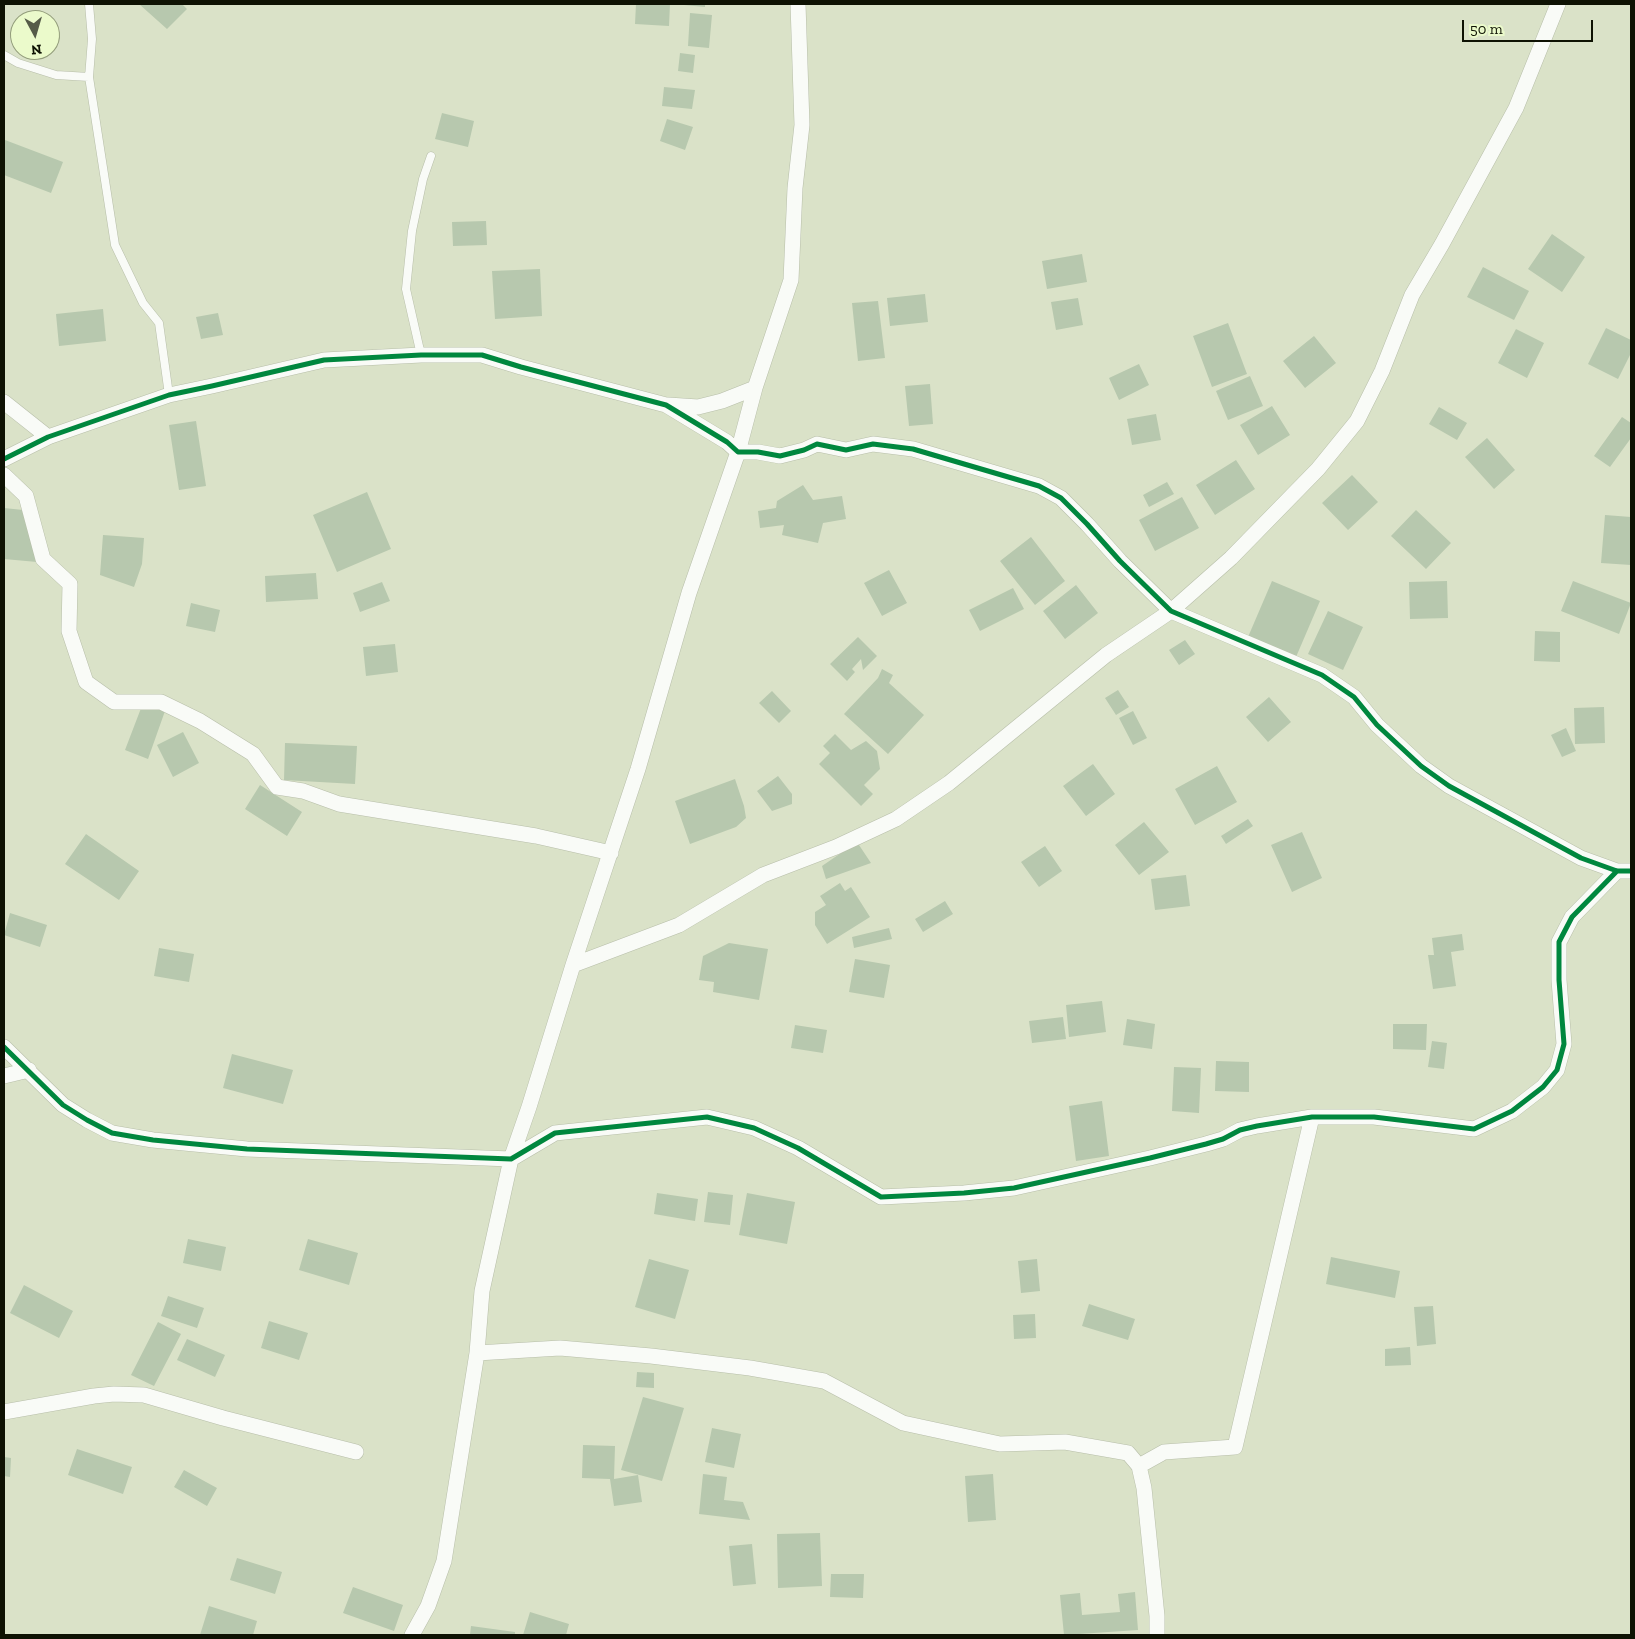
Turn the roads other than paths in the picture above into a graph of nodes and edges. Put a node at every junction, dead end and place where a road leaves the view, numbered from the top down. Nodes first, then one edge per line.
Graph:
1 (89, 4) edge
2 (798, 4) edge
3 (1558, 4) edge
4 (4, 56) edge
5 (89, 78) junction
6 (430, 156) dead end
7 (421, 354) junction
8 (755, 388) junction
9 (169, 395) junction
10 (4, 402) edge
11 (666, 405) junction
12 (48, 437) junction
13 (738, 452) junction
14 (4, 459) edge
15 (4, 475) edge
16 (1171, 611) junction
17 (611, 853) junction
18 (1624, 871) edge
19 (573, 965) junction
20 (4, 1047) edge
21 (30, 1070) junction
22 (4, 1076) edge
23 (1312, 1117) junction
24 (511, 1159) junction
25 (477, 1353) junction
26 (4, 1412) edge
27 (356, 1452) dead end
28 (1139, 1466) junction
29 (412, 1635) edge
30 (1157, 1635) edge

1 - 5 lane
2 - 8 street
3 - 16 street
4 - 5 lane
5 - 9 lane
6 - 7 lane
7 - 9 street
7 - 11 street
8 - 11 street
8 - 13 street
9 - 12 street
10 - 12 street
11 - 13 street
12 - 14 street
13 - 16 street
13 - 17 street
15 - 17 street
16 - 18 street
16 - 19 street
17 - 19 street
18 - 23 street
19 - 24 street
20 - 21 street
21 - 22 street
21 - 24 street
23 - 24 street
23 - 28 street
24 - 25 street
25 - 28 street
25 - 29 street
26 - 27 street
28 - 30 street

